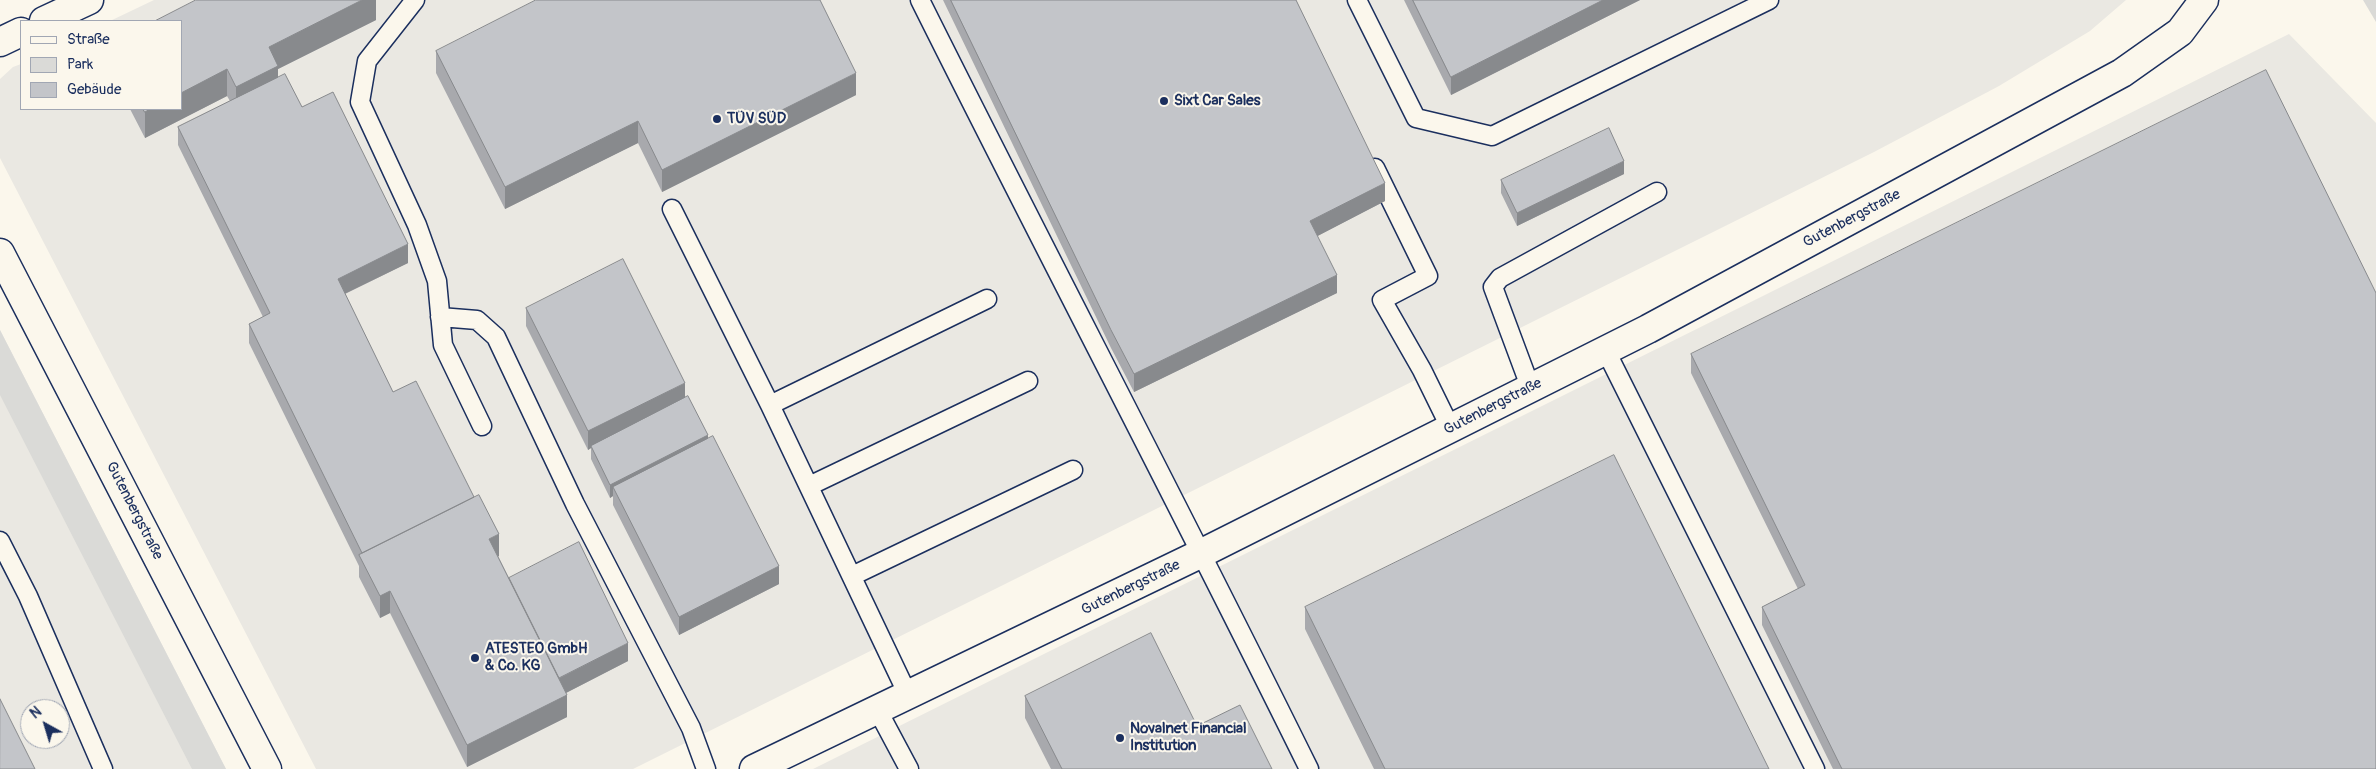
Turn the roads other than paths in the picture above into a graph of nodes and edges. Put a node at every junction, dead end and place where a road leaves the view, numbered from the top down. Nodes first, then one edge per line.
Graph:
1 (89, 0) edge
2 (415, 0) edge
3 (920, 0) edge
4 (1357, 0) edge
5 (1769, 0) edge
6 (2204, 0) edge
7 (46, 20) edge
8 (20, 32) edge
9 (0, 42) edge
10 (1367, 151) edge
11 (1656, 192) dead end
12 (672, 208) dead end
13 (0, 252) edge
14 (987, 299) dead end
15 (440, 317) junction
16 (1606, 351) junction
17 (1028, 380) dead end
18 (1531, 389) junction
19 (770, 405) junction
20 (482, 426) dead end
21 (1451, 428) junction
22 (1073, 470) dead end
23 (809, 486) junction
24 (0, 541) edge
25 (1202, 553) junction
26 (852, 576) junction
27 (908, 695) junction
28 (877, 710) junction
29 (103, 769) edge
30 (267, 769) edge
31 (706, 769) edge
32 (754, 769) edge
33 (909, 769) edge
34 (1309, 769) edge
35 (1815, 769) edge

1 - 7 street
2 - 15 lane
3 - 25 lane
4 - 5 lane
6 - 16 street, Gutenbergstraße
8 - 9 street
10 - 21 lane
11 - 18 lane
12 - 19 lane
13 - 30 street, Gutenbergstraße
14 - 19 lane
15 - 20 lane
15 - 31 lane
16 - 18 street, Gutenbergstraße
16 - 35 lane
17 - 23 lane
18 - 21 street, Gutenbergstraße
19 - 23 lane
21 - 25 street, Gutenbergstraße
22 - 26 lane
23 - 26 lane
24 - 29 lane
25 - 27 street, Gutenbergstraße
25 - 34 lane
26 - 27 lane
27 - 28 street, Gutenbergstraße
28 - 32 street, Gutenbergstraße
28 - 33 lane

